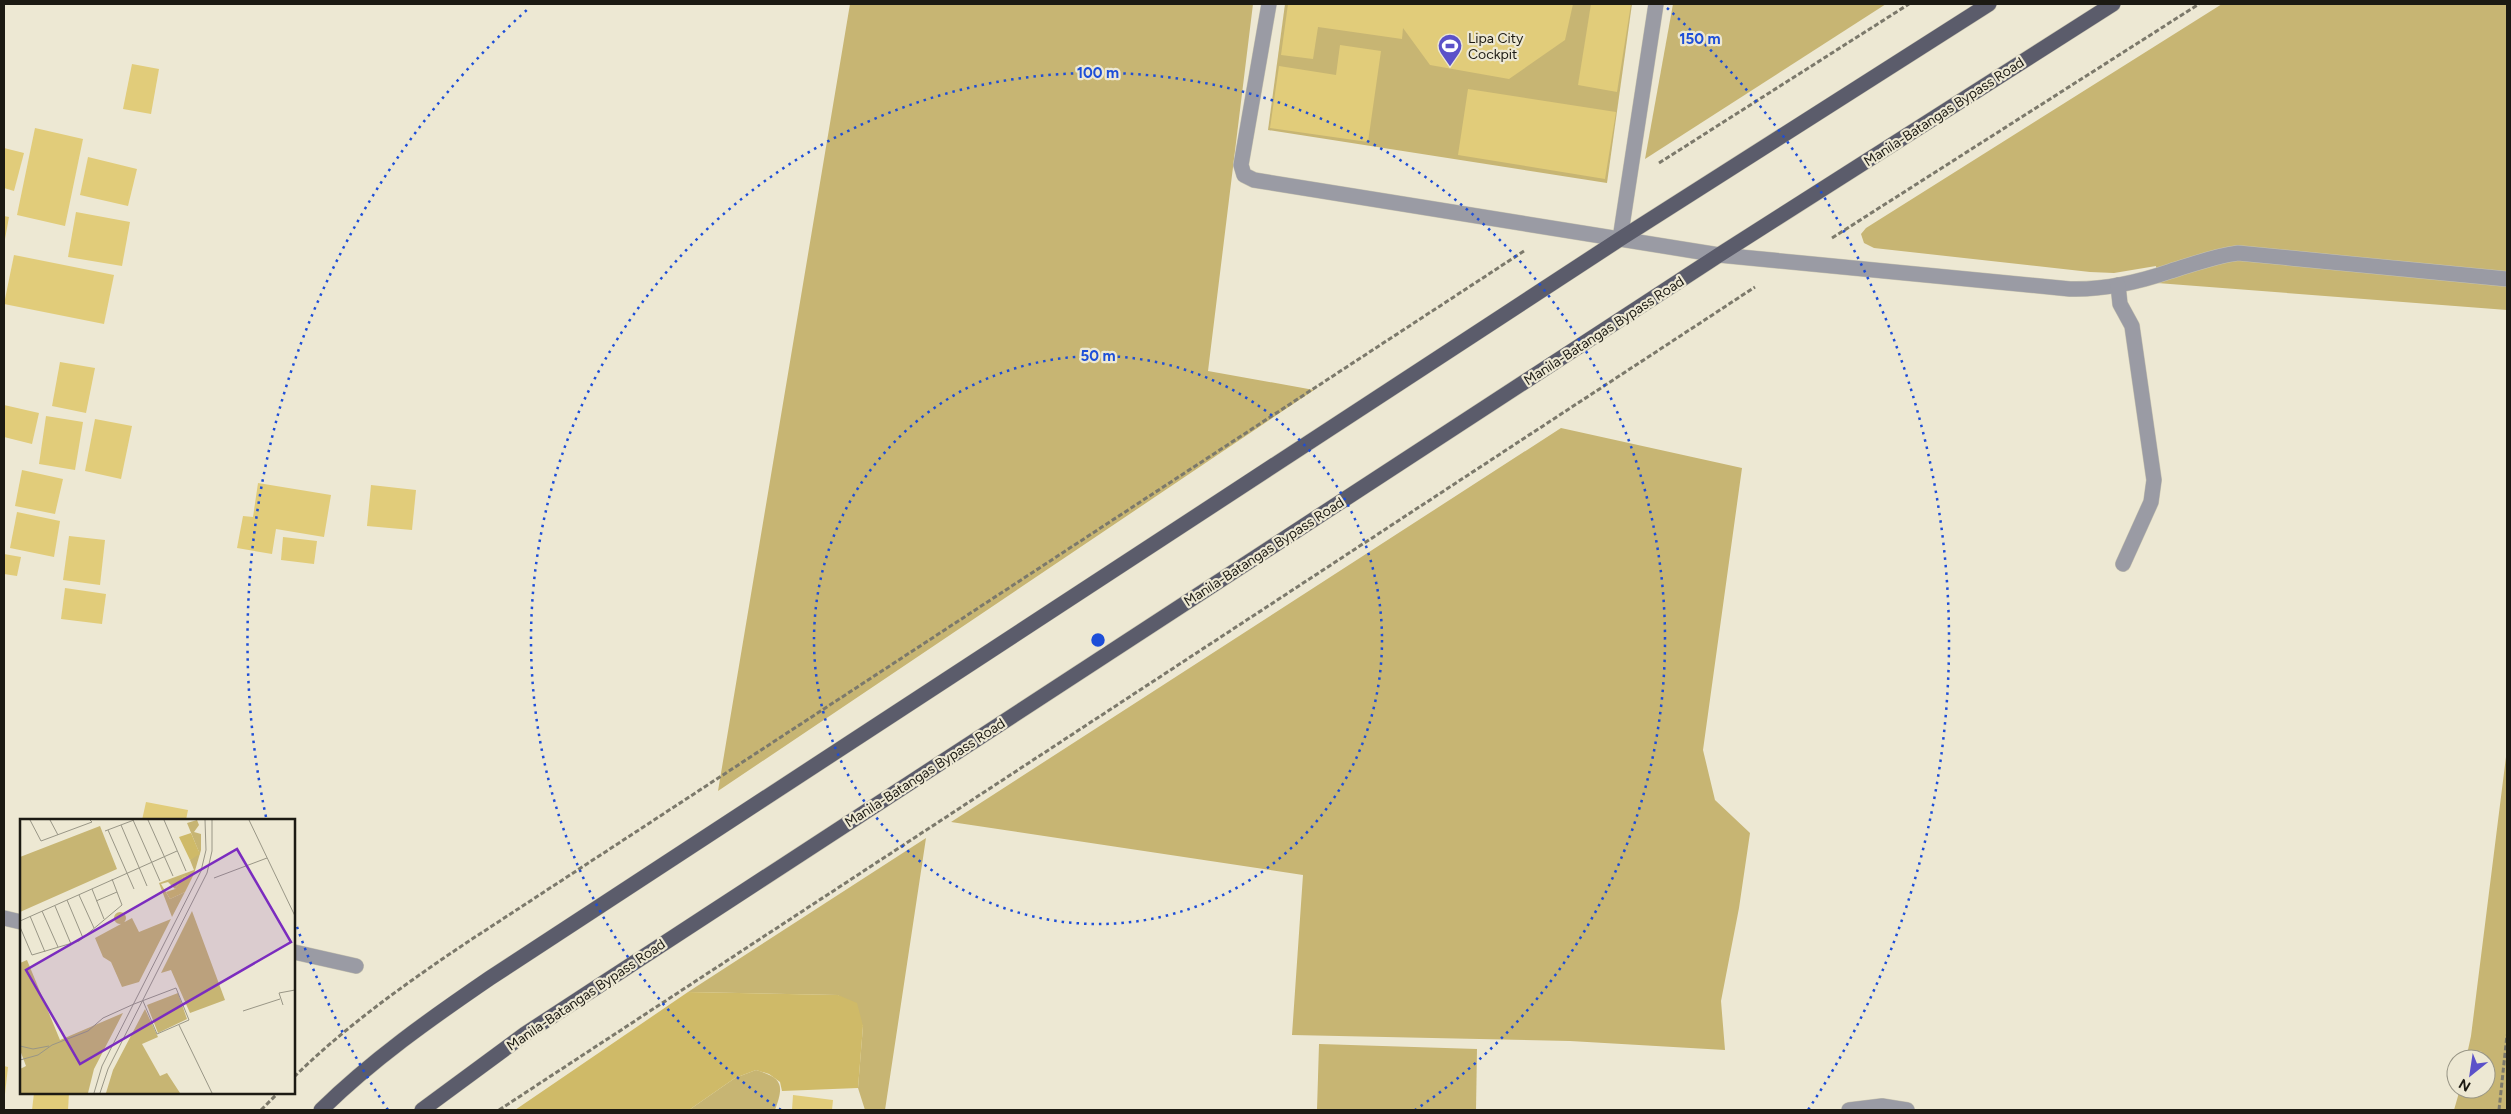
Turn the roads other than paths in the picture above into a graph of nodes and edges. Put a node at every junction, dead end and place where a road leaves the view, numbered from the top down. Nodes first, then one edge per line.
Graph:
1 (1269, 4) edge
2 (1656, 4) edge
3 (1989, 4) edge
4 (2113, 4) edge
5 (1620, 239) junction
6 (1719, 256) junction
7 (2507, 279) edge
8 (2118, 285) junction
9 (2123, 564) dead end
10 (4, 918) edge
11 (20, 922) edge
12 (295, 952) edge
13 (356, 966) dead end
14 (321, 1110) edge
15 (422, 1110) edge
16 (1849, 1110) edge
17 (1907, 1110) edge

1 - 5 street
2 - 5 street
3 - 5 main road
4 - 6 main road, Manila-Batangas Bypass Road
5 - 6 street
5 - 14 main road
6 - 8 street
6 - 15 main road, Manila-Batangas Bypass Road
7 - 8 street
8 - 9 street
10 - 11 street
12 - 13 street
16 - 17 street

